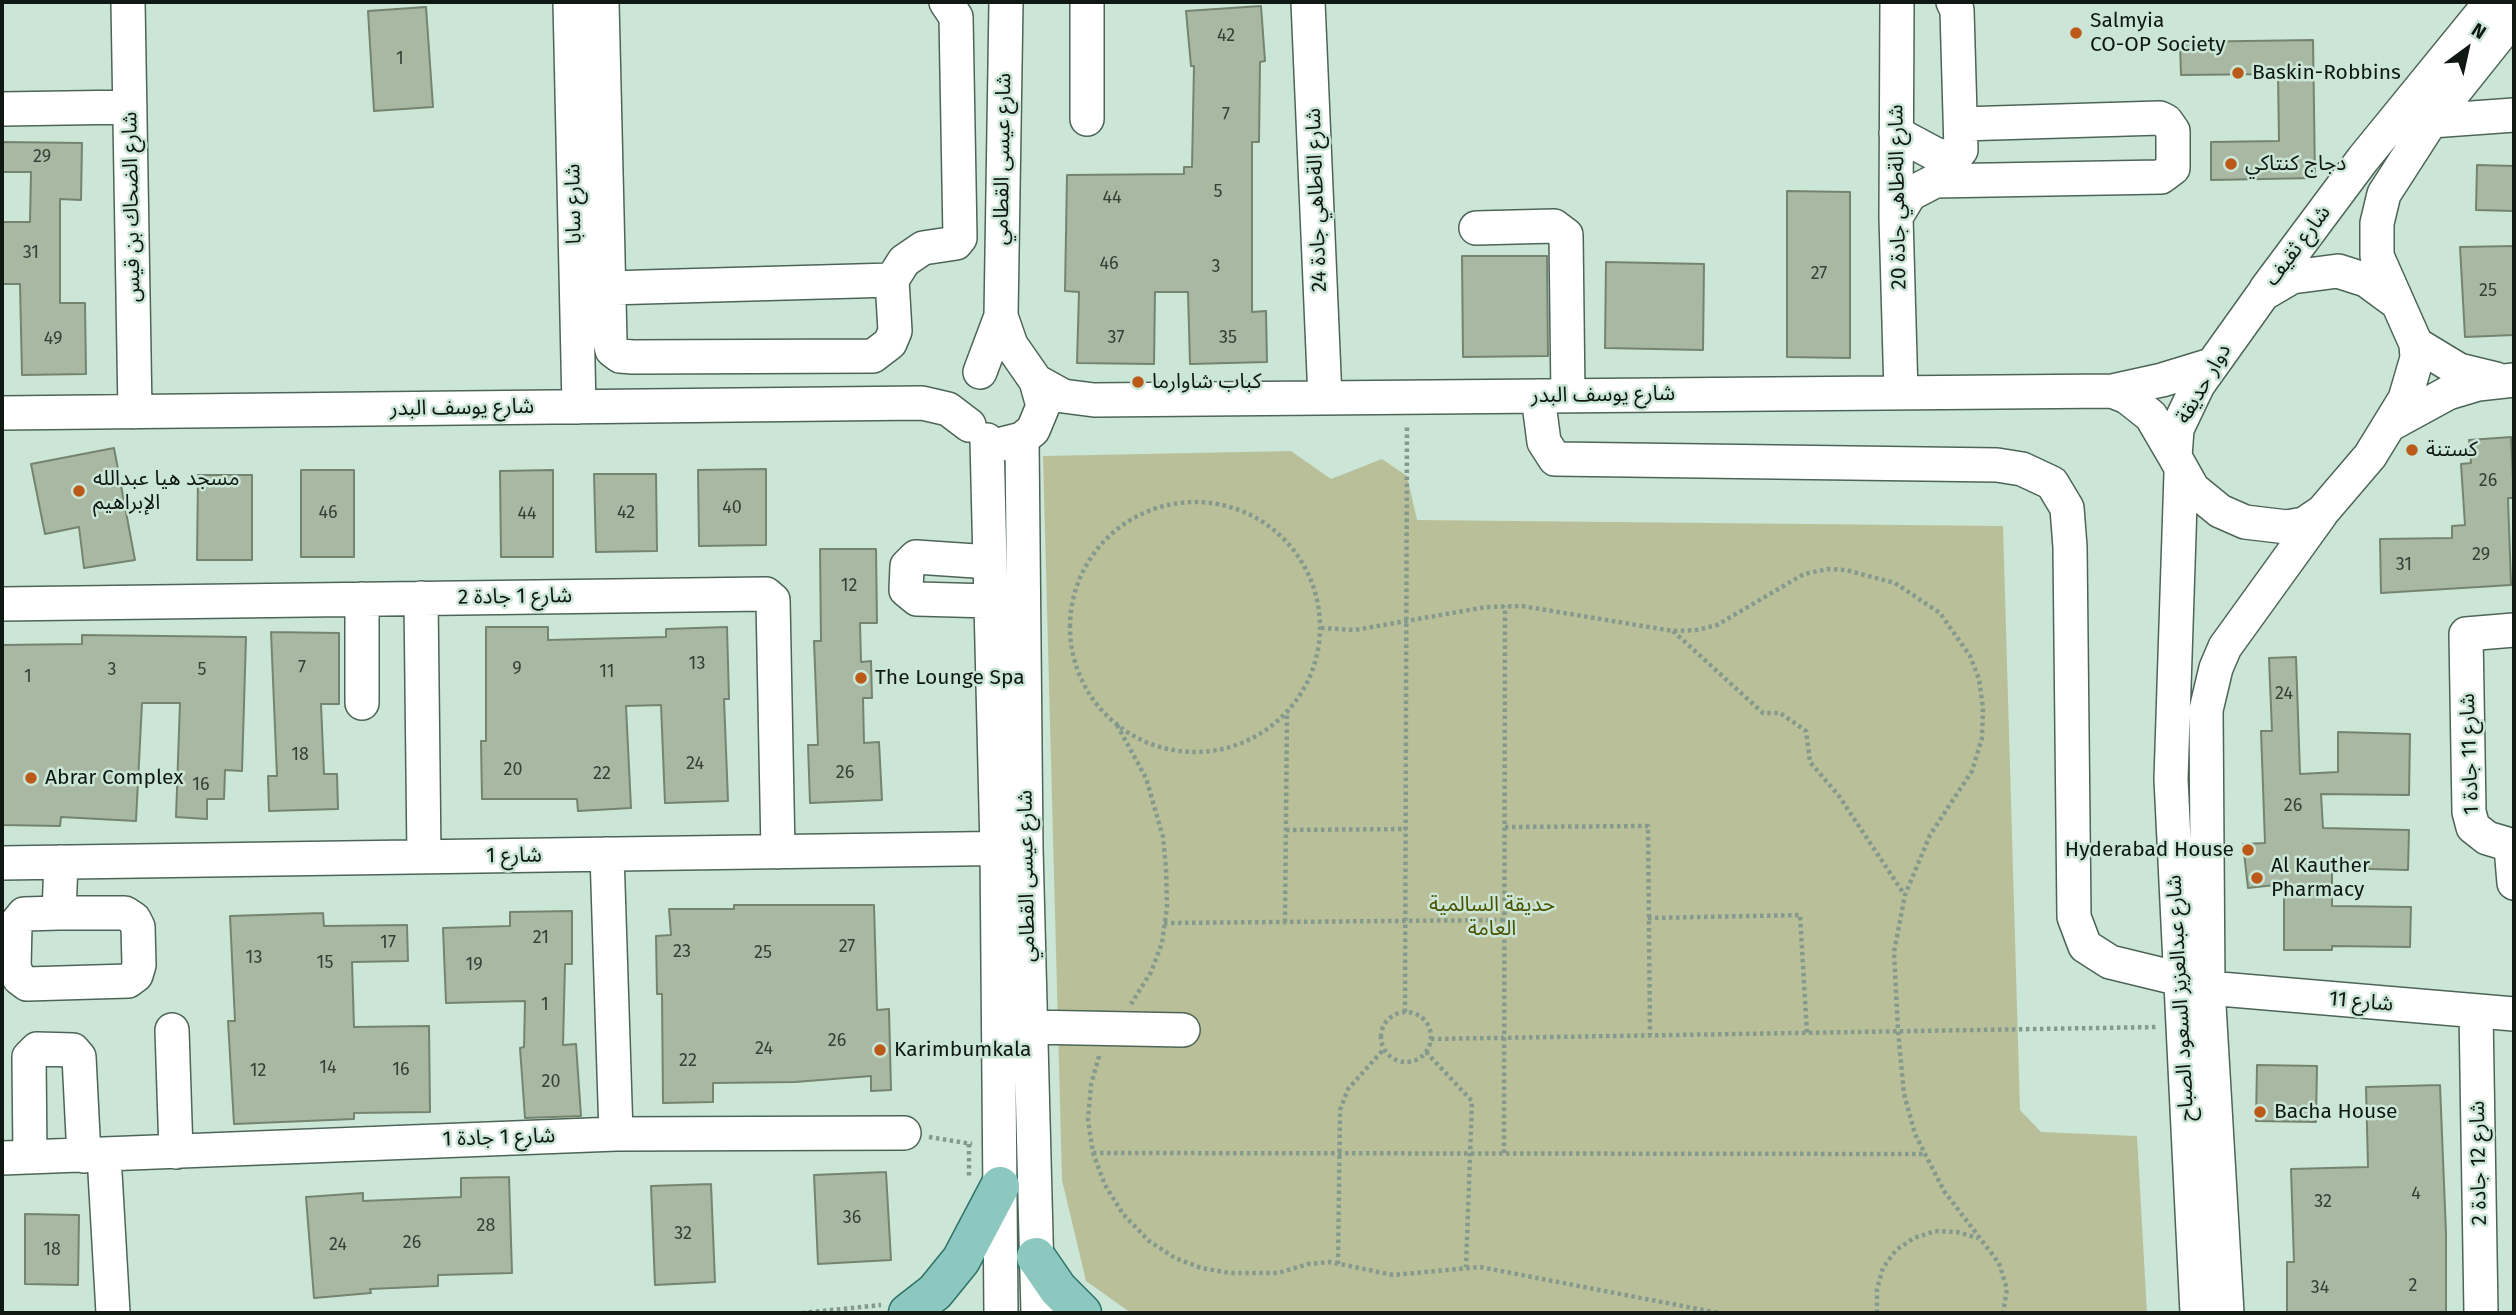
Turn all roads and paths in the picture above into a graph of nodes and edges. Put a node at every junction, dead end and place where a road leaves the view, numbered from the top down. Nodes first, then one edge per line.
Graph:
1 (128, 2) edge
2 (570, 2) edge
3 (601, 2) edge
4 (946, 2) edge
5 (1006, 2) edge
6 (1087, 2) edge
7 (1308, 2) edge
8 (1953, 2) edge
9 (2491, 2) edge
10 (1902, 4) edge
11 (2514, 17) edge
12 (130, 107) junction
13 (2, 109) edge
14 (2514, 115) edge
15 (1087, 119) dead end
16 (2431, 121) junction
17 (1975, 124) junction
18 (1896, 133) junction
19 (1984, 180) junction
20 (1896, 217) junction
21 (1476, 228) dead end
22 (892, 280) junction
23 (608, 288) junction
24 (2263, 293) junction
25 (2396, 302) junction
26 (1001, 316) junction
27 (2416, 344) junction
28 (2211, 365) junction
29 (976, 375) junction
30 (1032, 377) junction
31 (2512, 381) edge
32 (2112, 391) junction
33 (1901, 393) junction
34 (1553, 396) junction
35 (1408, 397) junction
36 (1325, 398) junction
37 (1094, 400) junction
38 (922, 403) junction
39 (579, 407) junction
40 (135, 412) junction
41 (2, 413) edge
42 (2393, 423) junction
43 (978, 433) junction
44 (1028, 435) junction
45 (2178, 465) junction
46 (2323, 511) junction
47 (990, 562) junction
48 (421, 598) junction
49 (362, 599) junction
50 (991, 601) junction
51 (2, 604) edge
52 (1505, 606) junction
53 (1407, 622) junction
54 (1321, 628) junction
55 (1673, 631) junction
56 (2514, 631) edge
57 (362, 703) dead end
58 (1287, 713) junction
59 (1116, 725) junction
60 (1505, 827) junction
61 (1406, 829) junction
62 (1286, 831) junction
63 (2512, 846) edge
64 (1012, 848) junction
65 (778, 852) junction
66 (607, 854) junction
67 (425, 857) junction
68 (76, 862) junction
69 (2, 863) edge
70 (2514, 883) edge
71 (1905, 895) junction
72 (74, 913) dead end
73 (1648, 918) junction
74 (1504, 920) junction
75 (1405, 921) junction
76 (1284, 922) junction
77 (1164, 923) junction
78 (2194, 983) junction
79 (1405, 1012) junction
80 (2476, 1012) junction
81 (2514, 1014) edge
82 (1030, 1027) junction
83 (2182, 1027) junction
84 (1114, 1029) junction
85 (172, 1030) dead end
86 (1183, 1030) dead end
87 (1898, 1031) junction
88 (1807, 1033) junction
89 (1650, 1035) junction
90 (1504, 1038) junction
91 (1432, 1039) junction
92 (1384, 1049) junction
93 (1426, 1052) junction
94 (904, 1133) joint
95 (615, 1134) junction
96 (1000, 1140) junction
97 (176, 1152) junction
98 (1093, 1153) junction
99 (1337, 1153) junction
100 (1471, 1153) junction
101 (1504, 1153) junction
102 (1924, 1154) junction
103 (94, 1155) junction
104 (16, 1158) edge
105 (1000, 1186) junction
106 (1978, 1238) junction
107 (1036, 1257) junction
108 (1339, 1264) junction
109 (1466, 1267) junction
110 (896, 1309) edge
111 (113, 1313) edge
112 (802, 1313) edge
113 (1001, 1313) edge
114 (1038, 1313) edge
115 (1082, 1313) edge
116 (1719, 1313) edge
117 (1877, 1313) edge
118 (2003, 1313) edge
119 (2197, 1313) edge
120 (2227, 1313) edge
121 (2481, 1313) edge

1 - 12 street, شارع الضحاك بن قيس
2 - 39 street, شارع سابا
3 - 23 street
4 - 22 street
5 - 26 street, شارع عيسى القطامي
6 - 15 street
7 - 36 street, شارع الةطاهي جادة 24
8 - 17 street
9 - 24 street, شارع ثقيف
10 - 18 street, شارع الةطاهي جادة 20
11 - 16 street
12 - 13 street
12 - 40 street, شارع الضحاك بن قيس
14 - 16 street
16 - 25 street
17 - 18 street
17 - 19 street
17 - 19 street
18 - 20 street, شارع الةطاهي جادة 20
19 - 20 street
20 - 33 street, شارع الةطاهي جادة 20
21 - 34 street
22 - 23 street
22 - 23 street
24 - 25 street, دوار حديقة
24 - 28 street, دوار حديقة
25 - 27 street, دوار حديقة
26 - 29 street, شارع عيسى القطامي
26 - 30 street, شارع عيسى القطامي
27 - 31 street
27 - 42 street
28 - 32 street, شارع يوسف البدر
28 - 45 street, دوار حديقة
29 - 30 street
29 - 38 street, شارع يوسف البدر
29 - 43 street
30 - 37 street, شارع يوسف البدر
30 - 44 street
31 - 42 street
32 - 33 street, شارع يوسف البدر
32 - 45 street
33 - 34 street, شارع يوسف البدر
34 - 35 street, شارع يوسف البدر
34 - 78 street, شارع 11
35 - 36 street, شارع يوسف البدر
35 - 53 path
36 - 37 street, شارع يوسف البدر
37 - 44 street, شارع يوسف البدر
38 - 39 street, شارع يوسف البدر
38 - 43 street, شارع يوسف البدر
39 - 40 street, شارع يوسف البدر
40 - 41 street, شارع يوسف البدر
42 - 46 street
43 - 44 street
43 - 47 street, شارع عيسى القطامي
44 - 64 street, شارع عيسى القطامي
45 - 46 street
45 - 78 street, شارع عبدالعزيز السعود الصباح
46 - 78 street, شارع عبدالعزيز السعود الصباح
47 - 50 street, شارع عيسى القطامي
47 - 50 street
48 - 49 street, شارع 1 جادة 2
48 - 65 street, شارع 1 جادة 2
48 - 67 street
49 - 51 street, شارع 1 جادة 2
49 - 57 street
50 - 64 street, شارع عيسى القطامي
52 - 53 path
52 - 55 path
52 - 60 path
53 - 54 path
53 - 61 path
54 - 58 path
54 - 59 path
55 - 71 path
55 - 71 path
56 - 63 street, شارع 11 جادة 1
58 - 59 path
58 - 62 path
59 - 77 path
60 - 73 path
60 - 74 path
61 - 62 path
61 - 75 path
62 - 76 path
63 - 70 street
64 - 65 street, شارع 1
64 - 82 street, شارع عيسى القطامي
64 - 96 street, شارع عيسى القطامي
65 - 66 street, شارع 1
66 - 67 street, شارع 1
66 - 95 street
67 - 68 street, شارع 1
68 - 69 street, شارع 1
68 - 72 street
71 - 87 path
73 - 88 path
73 - 89 path
74 - 75 path
74 - 90 path
75 - 76 path
75 - 79 path
76 - 77 path
77 - 84 path
78 - 80 street, شارع 11
78 - 83 street, شارع عبدالعزيز السعود الصباح
78 - 120 street, شارع عبدالعزيز السعود الصباح
79 - 91 path
79 - 92 path
80 - 81 street, شارع 11
80 - 121 street, شارع 12 جادة 2
82 - 84 street
82 - 107 street, شارع عيسى القطامي
83 - 87 path
83 - 119 street, شارع عبدالعزيز السعود الصباح
84 - 86 street
84 - 98 path
85 - 97 street
87 - 88 path
87 - 102 path
88 - 89 path
89 - 90 path
90 - 91 path
90 - 101 path
91 - 93 path
92 - 93 path
92 - 99 path
93 - 100 path
94 - 95 street, شارع 1 جادة 1
94 - 96 path
95 - 97 street, شارع 1 جادة 1
96 - 105 street, شارع عيسى القطامي
97 - 103 street, شارع 1 جادة 1
98 - 99 path
98 - 108 path
99 - 100 path
99 - 108 path
100 - 101 path
100 - 109 path
101 - 102 path
102 - 106 path
103 - 104 street, شارع 1 جادة 1
103 - 104 street
103 - 111 street
105 - 110 main road
105 - 113 street, شارع عيسى القطامي
106 - 117 path
106 - 118 path
107 - 114 street, شارع عيسى القطامي
107 - 115 main road
108 - 109 path
109 - 116 path
110 - 112 path

